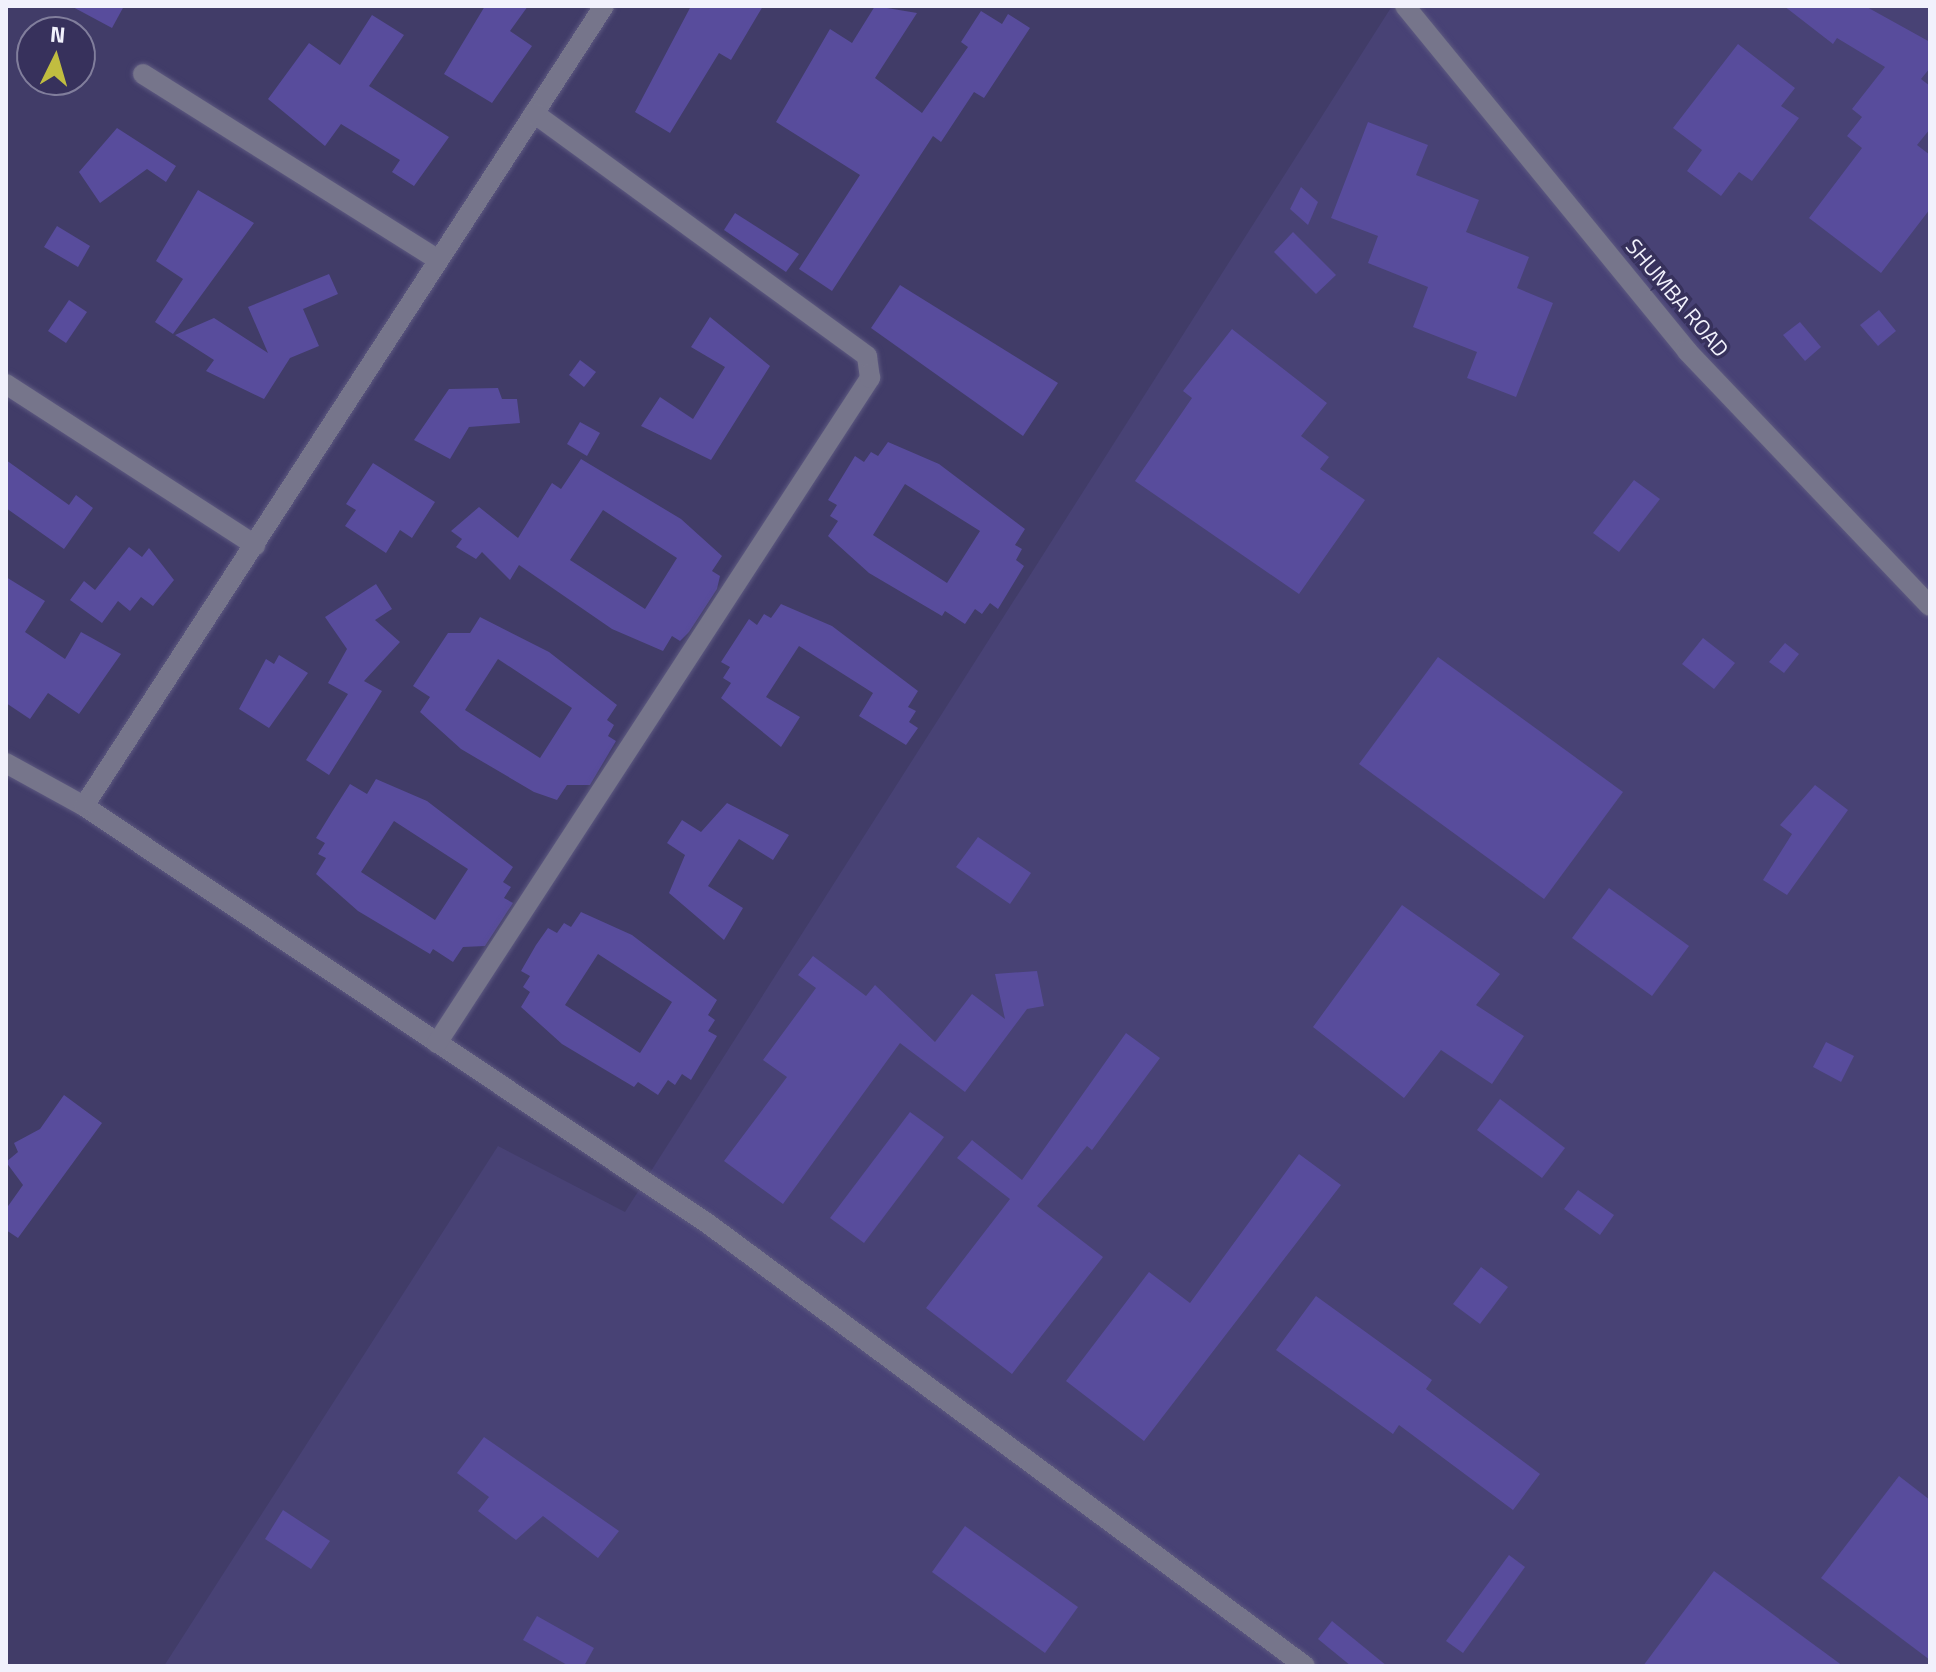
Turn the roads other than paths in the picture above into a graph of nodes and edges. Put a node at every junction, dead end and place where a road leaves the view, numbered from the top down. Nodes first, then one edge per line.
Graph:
1 (604, 6) edge
2 (1405, 6) edge
3 (143, 74) dead end
4 (534, 113) junction
5 (438, 260) junction
6 (6, 384) edge
7 (255, 545) junction
8 (1930, 606) edge
9 (6, 763) edge
10 (84, 806) junction
11 (437, 1043) junction
12 (1305, 1666) edge

1 - 4 street
2 - 8 street, SHUMBA ROAD
3 - 5 street
4 - 5 street
4 - 11 street
5 - 7 street
6 - 7 street
7 - 10 street
9 - 10 street
10 - 11 street
11 - 12 street

